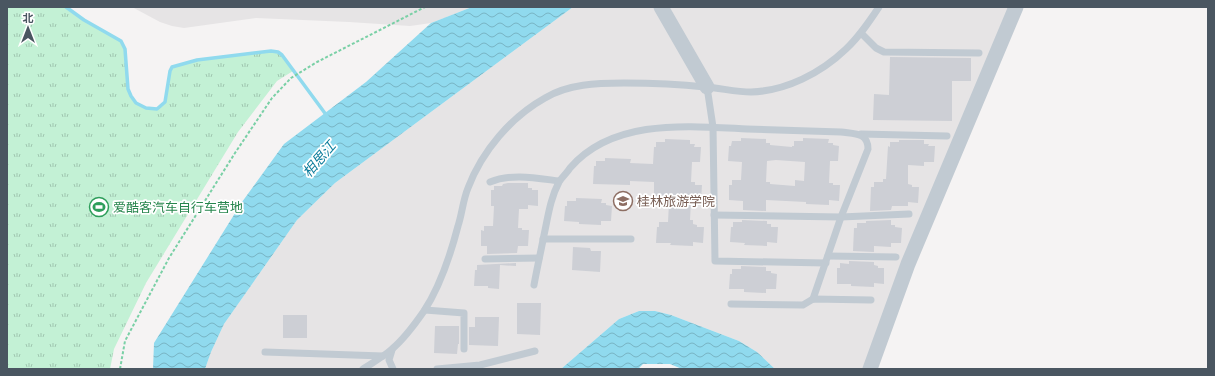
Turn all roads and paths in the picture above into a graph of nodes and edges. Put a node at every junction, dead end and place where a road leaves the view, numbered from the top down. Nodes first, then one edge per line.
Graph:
1 (425, 7) edge
2 (661, 7) edge
3 (879, 7) edge
4 (1016, 7) edge
5 (861, 33) junction
6 (979, 53) dead end
7 (707, 87) junction
8 (713, 127) junction
9 (861, 134) junction
10 (947, 136) dead end
11 (559, 181) junction
12 (490, 182) dead end
13 (909, 214) dead end
14 (714, 215) junction
15 (841, 217) junction
16 (543, 239) junction
17 (630, 239) dead end
18 (896, 257) dead end
19 (539, 258) junction
20 (485, 259) dead end
21 (827, 259) junction
22 (534, 285) dead end
23 (813, 300) junction
24 (870, 300) dead end
25 (731, 304) dead end
26 (425, 310) junction
27 (464, 349) dead end
28 (392, 350) junction
29 (535, 351) dead end
30 (265, 352) dead end
31 (383, 356) junction
32 (120, 369) edge
33 (363, 369) edge
34 (393, 369) edge
35 (437, 369) edge
36 (870, 369) edge

1 - 32 path
2 - 7 street
3 - 5 lane
4 - 36 street
5 - 6 lane
5 - 7 lane
7 - 8 lane
7 - 26 lane
8 - 9 lane
8 - 11 lane
8 - 14 lane
9 - 10 lane
9 - 15 lane
11 - 12 lane
11 - 16 lane
13 - 15 lane
14 - 15 lane
14 - 21 lane
15 - 21 lane
16 - 17 lane
16 - 19 lane
18 - 21 lane
19 - 20 lane
19 - 22 lane
21 - 23 lane
23 - 24 lane
23 - 25 lane
26 - 27 lane
26 - 28 lane
28 - 31 lane
28 - 34 lane
29 - 35 lane
30 - 31 lane
31 - 33 lane

